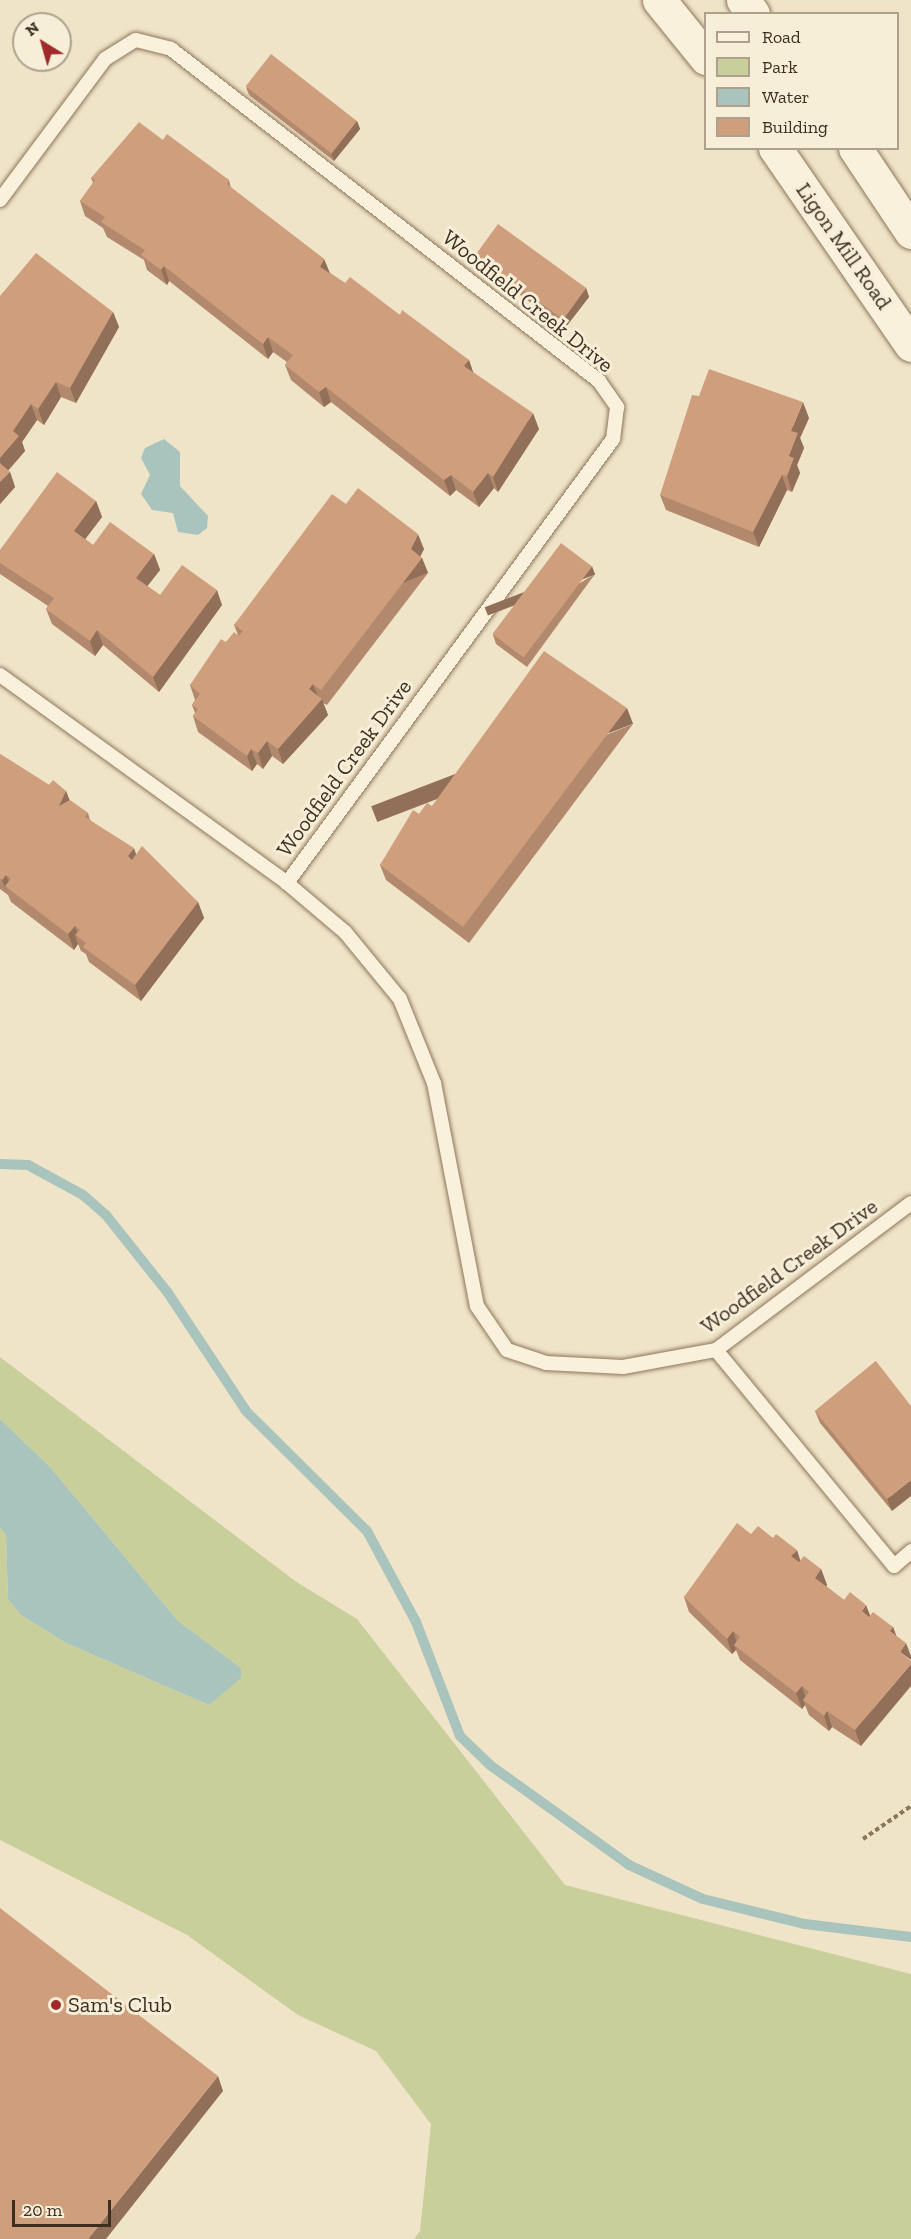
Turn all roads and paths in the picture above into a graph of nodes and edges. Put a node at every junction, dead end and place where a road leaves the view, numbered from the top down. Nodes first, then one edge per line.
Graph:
1 (659, 0) edge
2 (704, 57) edge
3 (776, 150) edge
4 (856, 150) edge
5 (0, 200) edge
6 (911, 232) edge
7 (911, 345) edge
8 (0, 677) edge
9 (286, 883) junction
10 (911, 1203) edge
11 (716, 1350) junction
12 (911, 1551) edge
13 (911, 1806) edge
14 (862, 1839) dead end

1 - 2 main road
3 - 7 main road, Ligon Mill Road
4 - 6 main road
5 - 9 lane, Woodfield Creek Drive
8 - 9 lane, Woodfield Creek Drive
9 - 11 lane, Woodfield Creek Drive
10 - 11 lane, Woodfield Creek Drive
11 - 12 lane
13 - 14 path

